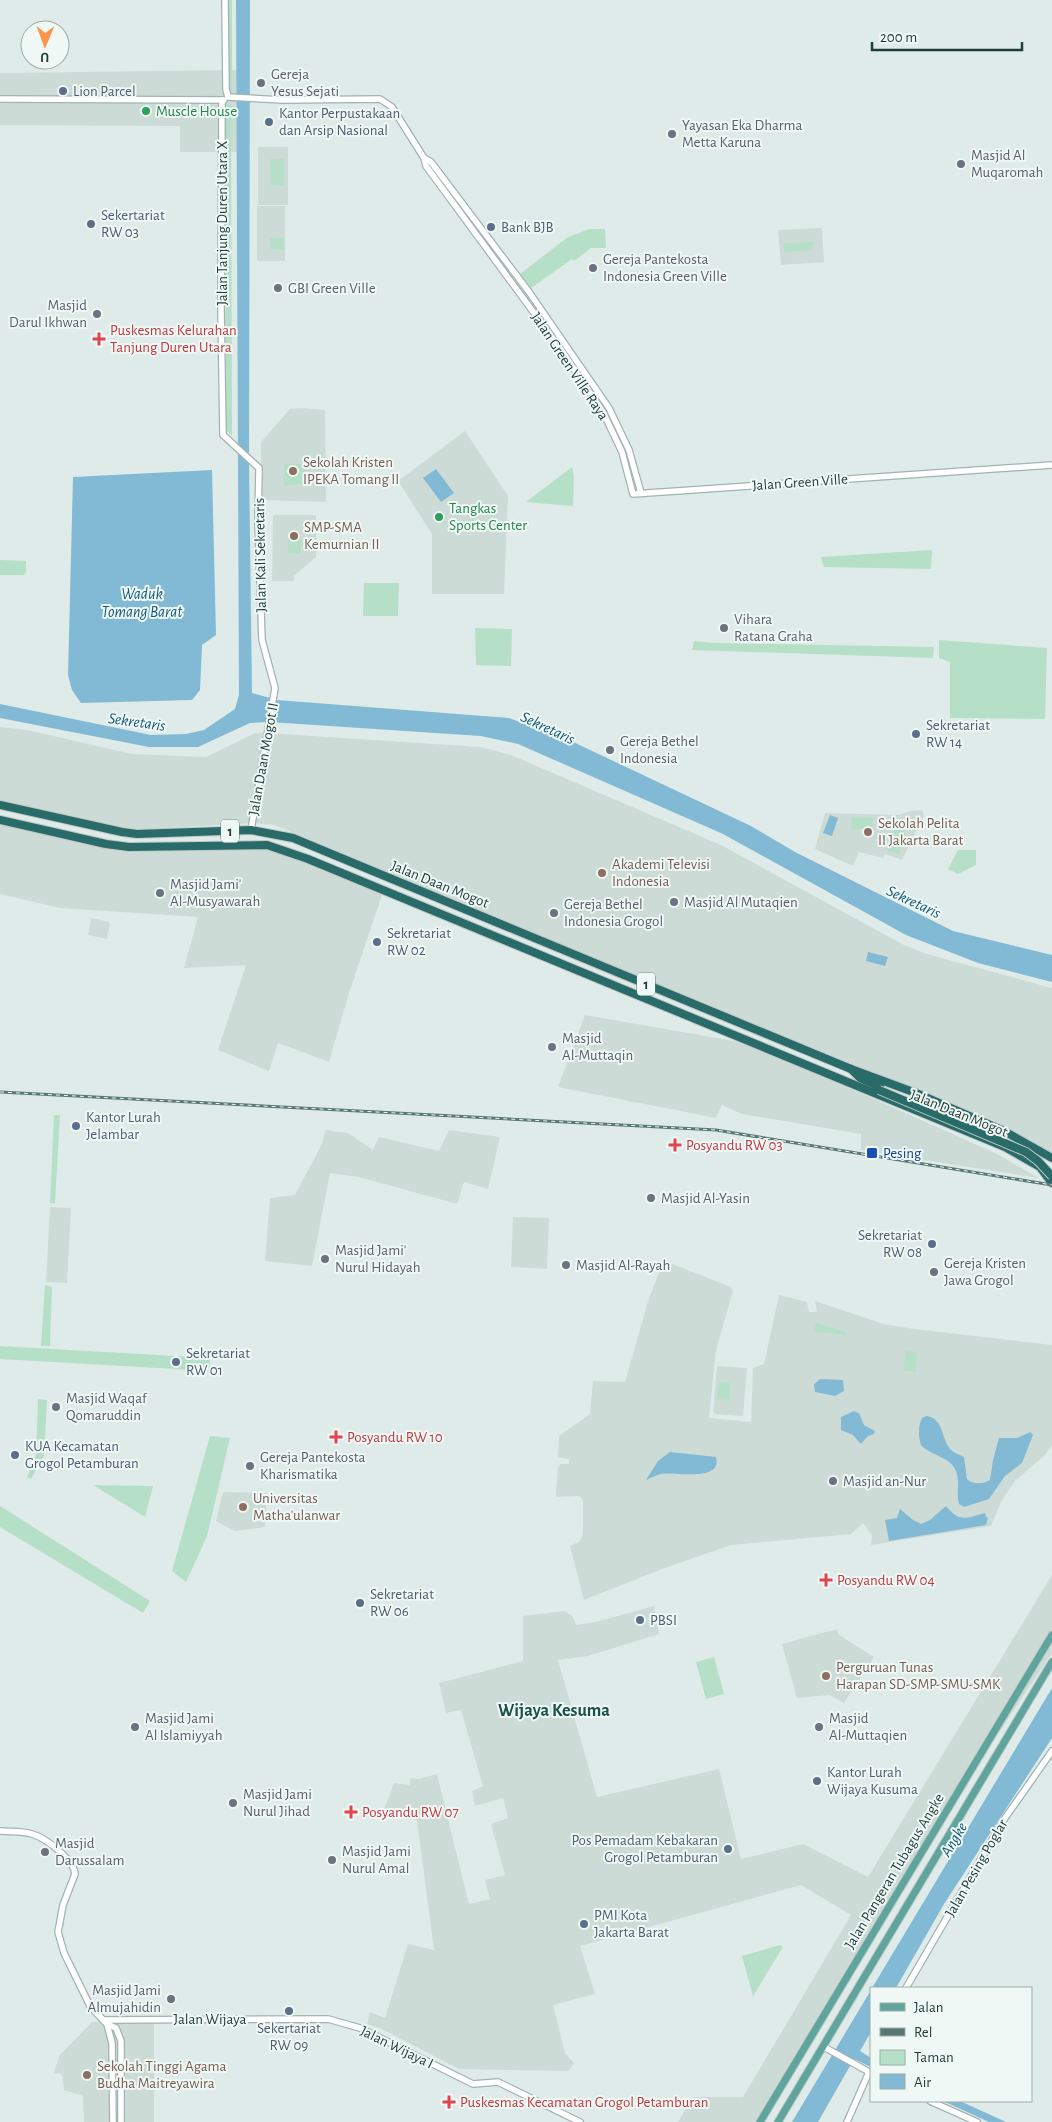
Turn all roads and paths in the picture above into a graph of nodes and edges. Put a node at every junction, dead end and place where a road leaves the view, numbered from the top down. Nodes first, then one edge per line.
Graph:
1 (225, 0) edge
2 (226, 89) junction
3 (0, 99) edge
4 (231, 99) junction
5 (220, 100) junction
6 (424, 158) junction
7 (224, 436) joint
8 (1052, 465) edge
9 (641, 493) junction
10 (275, 691) joint
11 (0, 805) edge
12 (0, 820) edge
13 (251, 830) junction
14 (440, 898) junction
15 (450, 902) junction
16 (434, 910) junction
17 (445, 915) junction
18 (851, 1069) junction
19 (847, 1081) junction
20 (880, 1089) junction
21 (1004, 1131) junction
22 (1020, 1138) junction
23 (997, 1144) junction
24 (1011, 1150) junction
25 (1052, 1158) edge
26 (1052, 1171) edge
27 (1052, 1176) edge
28 (1052, 1183) edge
29 (1052, 1635) edge
30 (1052, 1662) edge
31 (1052, 1751) edge
32 (968, 1773) junction
33 (980, 1780) junction
34 (962, 1784) junction
35 (974, 1792) junction
36 (0, 1831) edge
37 (907, 1987) edge
38 (317, 2018) joint
39 (105, 2022) junction
40 (826, 2048) junction
41 (869, 2070) edge
42 (932, 2102) edge
43 (113, 2122) edge
44 (121, 2122) edge
45 (580, 2122) edge
46 (760, 2122) edge
47 (778, 2122) edge
48 (847, 2122) edge
49 (977, 2122) edge

1 - 2 street
2 - 4 street
2 - 5 street
3 - 5 street
4 - 5 street
4 - 6 street, Jalan Green Ville Raya
5 - 7 street, Jalan Tanjung Duren Utara X
6 - 9 street, Jalan Green Ville Raya
6 - 9 street, Jalan Green Ville Raya
7 - 10 street, Jalan Kali Sekretaris
8 - 9 street, Jalan Green Ville
10 - 13 street, Jalan Daan Mogot II
11 - 13 highway, Jalan Daan Mogot / 1
12 - 16 highway, Jalan Daan Mogot / 1
13 - 14 highway, Jalan Daan Mogot / 1
14 - 15 highway, Jalan Daan Mogot / 1
14 - 16 highway
15 - 17 highway
15 - 18 highway, Jalan Daan Mogot / 1
16 - 17 highway, Jalan Daan Mogot / 1
17 - 19 highway, Jalan Daan Mogot / 1
18 - 20 highway, Jalan Daan Mogot / 1
18 - 21 highway, Jalan Daan Mogot / 1
19 - 20 highway, Jalan Daan Mogot / 1
19 - 23 highway, Jalan Daan Mogot / 1
20 - 26 highway, Jalan Daan Mogot / 1, bridge
20 - 27 highway, Jalan Daan Mogot / 1, bridge
21 - 22 highway, Jalan Daan Mogot / 1
21 - 23 highway
22 - 24 highway
22 - 25 highway, Jalan Daan Mogot / 1
23 - 24 highway, Jalan Daan Mogot / 1
24 - 28 highway, Jalan Daan Mogot / 1
29 - 32 main road, Jalan Pangeran Tubagus Angke
30 - 33 main road, Jalan Pangeran Tubagus Angke
31 - 37 street, Jalan Pesing Poglar
32 - 33 main road
32 - 34 main road, Jalan Pangeran Tubagus Angke
33 - 35 main road, Jalan Pangeran Tubagus Angke
34 - 35 main road
34 - 46 main road, Jalan Pangeran Tubagus Angke
35 - 40 main road, Jalan Pangeran Tubagus Angke
36 - 39 street
38 - 39 street, Jalan Wijaya
38 - 45 street, Jalan Wijaya I
39 - 43 street
39 - 44 street
40 - 41 street
40 - 47 main road, Jalan Pangeran Tubagus Angke
41 - 48 street
42 - 49 street

